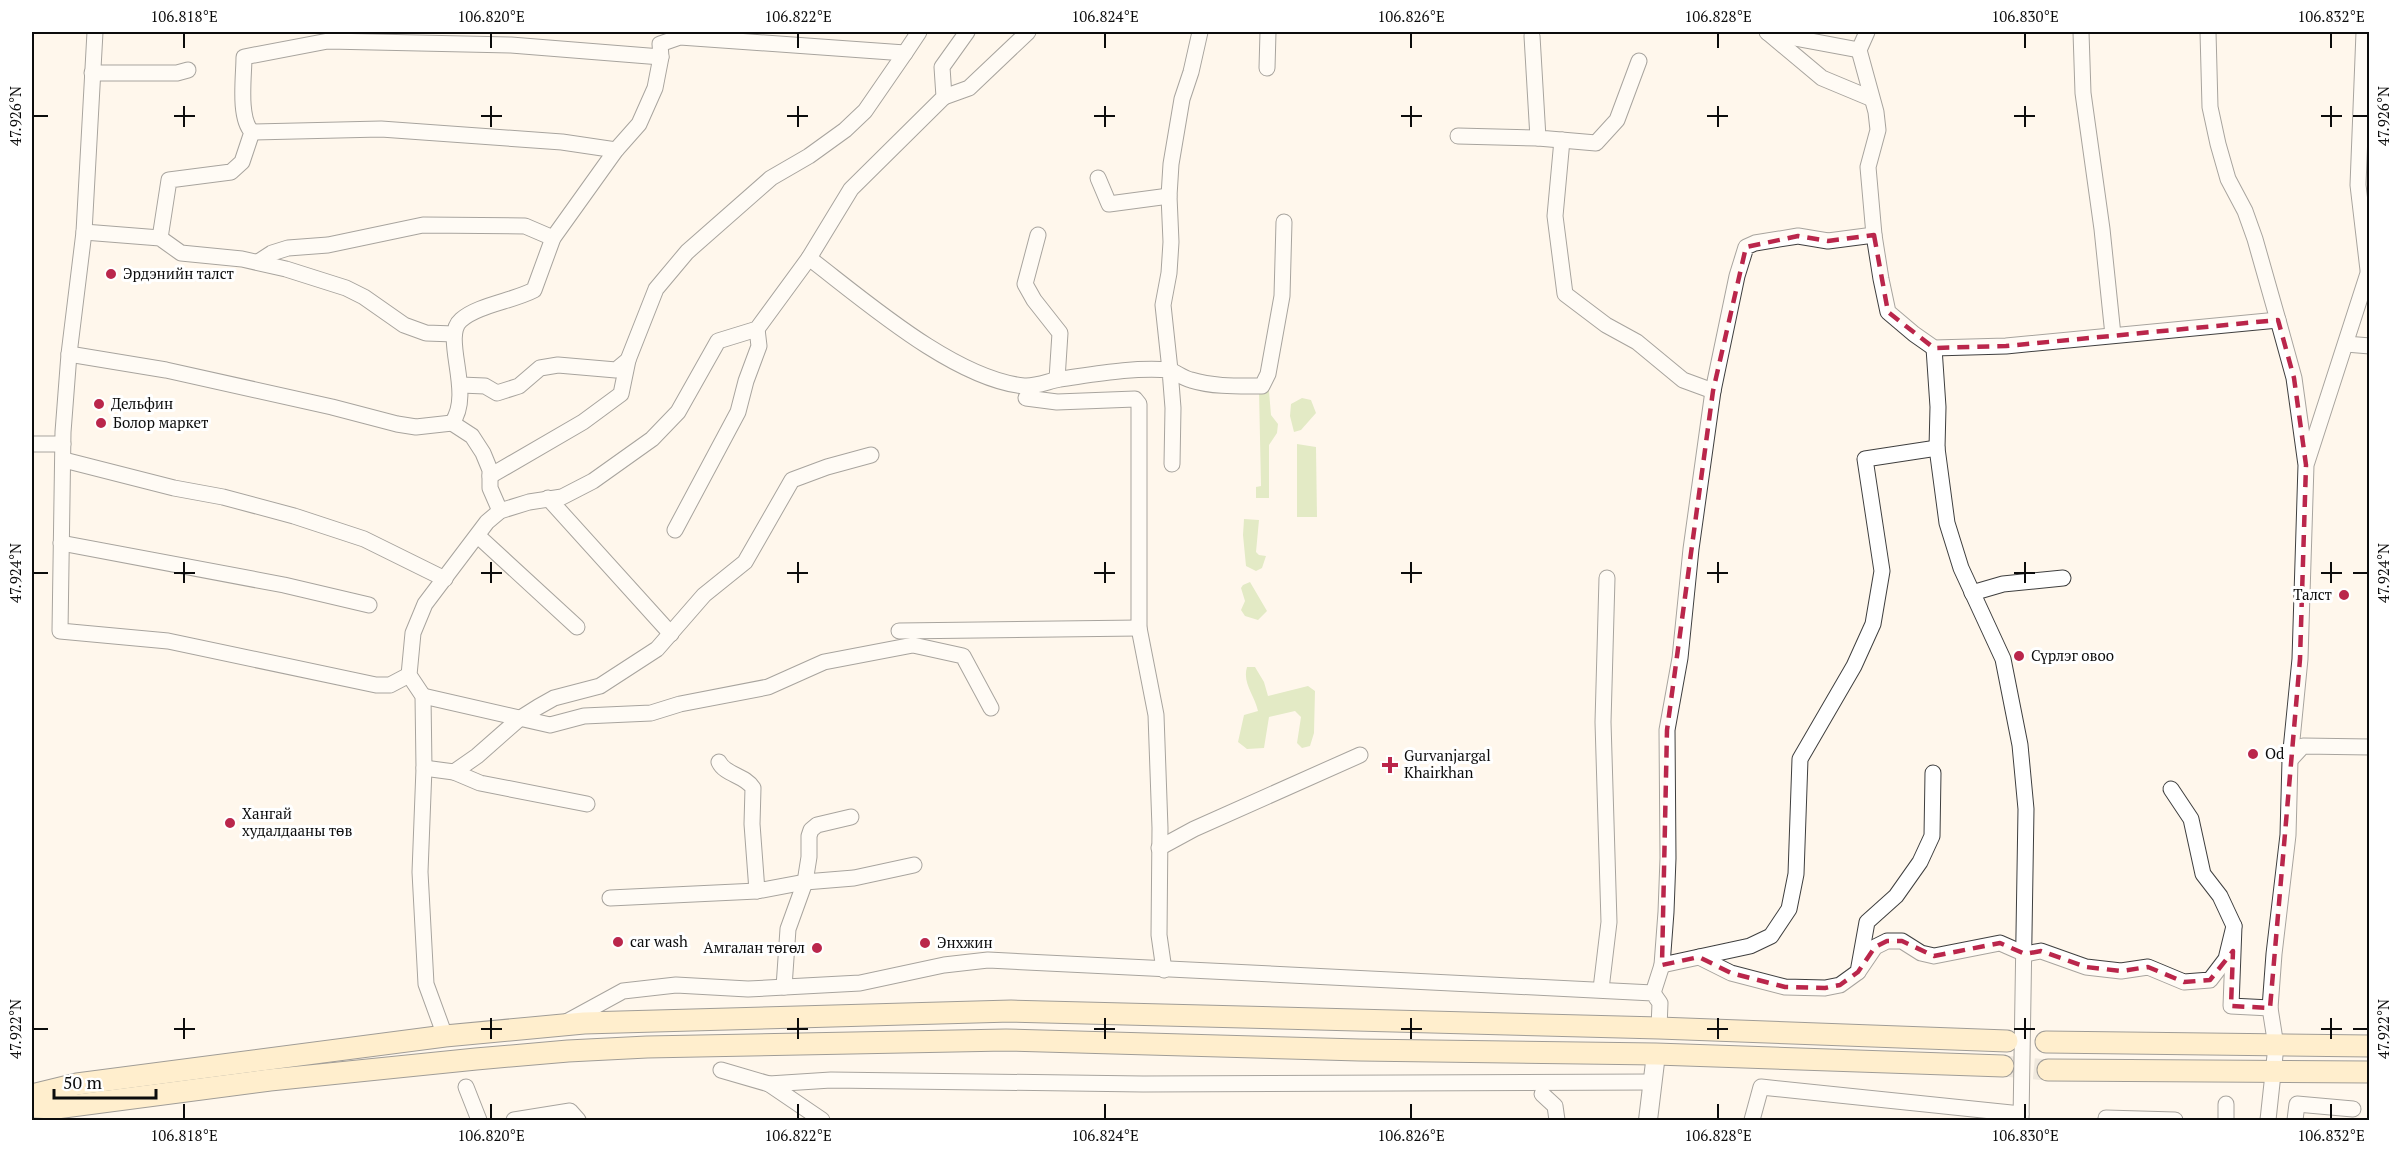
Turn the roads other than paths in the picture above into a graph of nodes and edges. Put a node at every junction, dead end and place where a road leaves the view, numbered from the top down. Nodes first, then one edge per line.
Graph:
1 (95, 32) edge
2 (919, 32) edge
3 (967, 32) edge
4 (1028, 32) edge
5 (1200, 32) edge
6 (1268, 32) edge
7 (1765, 32) edge
8 (1867, 32) edge
9 (2081, 32) edge
10 (2208, 32) edge
11 (2364, 32) edge
12 (1532, 36) dead end
13 (1859, 50) junction
14 (905, 53) junction
15 (661, 57) junction
16 (1639, 61) dead end
17 (1267, 68) dead end
18 (188, 70) dead end
19 (92, 73) junction
20 (944, 97) junction
21 (1870, 98) junction
22 (252, 132) junction
23 (1458, 136) dead end
24 (1538, 138) junction
25 (1562, 140) junction
26 (615, 150) junction
27 (1098, 178) dead end
28 (1169, 196) junction
29 (1284, 222) dead end
30 (84, 232) junction
31 (1038, 236) dead end
32 (1874, 236) junction
33 (160, 238) junction
34 (553, 238) junction
35 (809, 258) junction
36 (258, 262) junction
37 (2369, 268) edge
38 (2278, 320) junction
39 (757, 329) junction
40 (454, 334) junction
41 (2113, 335) junction
42 (2346, 344) junction
43 (2370, 346) edge
44 (1934, 348) junction
45 (69, 354) junction
46 (628, 360) junction
47 (1170, 370) junction
48 (1057, 379) junction
49 (461, 385) junction
50 (1713, 391) junction
51 (1026, 398) dead end
52 (452, 423) junction
53 (32, 444) edge
54 (63, 444) junction
55 (1937, 448) junction
56 (872, 455) dead end
57 (64, 460) junction
58 (1172, 465) dead end
59 (2306, 465) junction
60 (490, 476) junction
61 (548, 498) junction
62 (500, 511) junction
63 (675, 530) dead end
64 (477, 536) junction
65 (61, 543) junction
66 (1607, 578) dead end
67 (2063, 578) dead end
68 (445, 579) junction
69 (1972, 593) junction
70 (369, 604) dead end
71 (577, 627) dead end
72 (1140, 628) junction
73 (899, 631) dead end
74 (671, 633) junction
75 (409, 675) junction
76 (423, 696) junction
77 (991, 708) dead end
78 (519, 719) junction
79 (2370, 747) edge
80 (1359, 755) dead end
81 (2290, 760) junction
82 (718, 762) dead end
83 (424, 768) junction
84 (454, 772) junction
85 (1933, 773) dead end
86 (2171, 789) dead end
87 (587, 804) dead end
88 (851, 817) dead end
89 (1159, 848) junction
90 (914, 865) dead end
91 (805, 882) junction
92 (757, 891) junction
93 (610, 898) dead end
94 (2234, 926) junction
95 (2025, 954) junction
96 (1699, 957) junction
97 (1662, 965) junction
98 (1164, 970) junction
99 (1858, 972) junction
100 (784, 987) junction
101 (1601, 989) junction
102 (1653, 993) junction
103 (2270, 1008) junction
104 (560, 1026) junction
105 (1659, 1028) junction
106 (445, 1036) junction
107 (2007, 1041) tunnel mouth
108 (2046, 1042) dead end
109 (2276, 1046) junction
110 (2370, 1046) edge
111 (1656, 1054) junction
112 (2003, 1066) tunnel mouth
113 (721, 1070) dead end
114 (2048, 1070) tunnel mouth
115 (2274, 1070) junction
116 (2370, 1072) edge
117 (1652, 1082) junction
118 (769, 1084) junction
119 (466, 1087) dead end
120 (1542, 1094) dead end
121 (32, 1095) edge
122 (2226, 1104) dead end
123 (32, 1107) edge
124 (2353, 1109) dead end
125 (2021, 1117) edge
126 (2106, 1118) dead end
127 (479, 1120) edge
128 (514, 1120) edge
129 (578, 1120) edge
130 (822, 1120) edge
131 (1557, 1120) edge
132 (1648, 1120) edge
133 (1752, 1120) edge
134 (2175, 1120) edge
135 (2226, 1120) edge
136 (2268, 1120) edge
137 (2295, 1120) edge

1 - 19 street
2 - 14 street
3 - 20 street
4 - 20 street
5 - 28 street
6 - 17 street
7 - 13 street
7 - 21 street
8 - 13 street
9 - 41 street
10 - 38 street
11 - 37 street
12 - 24 street
13 - 21 street
14 - 15 street
14 - 46 street
15 - 22 street
15 - 26 street
16 - 25 street
18 - 19 street
19 - 30 street
20 - 35 street
21 - 32 street
22 - 26 street
22 - 33 street
23 - 24 street
24 - 25 street
25 - 50 street
26 - 34 street
27 - 28 street
28 - 47 street
29 - 47 street
30 - 33 street
30 - 45 street
31 - 48 street
32 - 44 street
32 - 50 street
33 - 36 street
34 - 36 street
34 - 40 street
35 - 39 street
35 - 48 street
36 - 40 street
37 - 42 street
38 - 41 street
38 - 59 street
39 - 61 street
39 - 63 street
40 - 49 street
41 - 44 street
42 - 43 street
42 - 59 street
44 - 55 street
45 - 52 street
45 - 54 street
46 - 49 street
46 - 60 street
47 - 48 street
47 - 58 street
49 - 52 street
50 - 97 street
51 - 72 street
52 - 60 street
53 - 54 street
54 - 57 street
55 - 69 street
55 - 96 street
56 - 74 street
57 - 65 street
57 - 68 street
59 - 81 street
60 - 62 street
61 - 62 street
61 - 74 street
62 - 64 street
64 - 68 street
64 - 71 street
65 - 70 street
65 - 75 street
66 - 101 street
67 - 69 street
68 - 75 street
69 - 95 street
72 - 73 street
72 - 89 street
74 - 78 street
75 - 76 street
76 - 78 street
76 - 83 street
77 - 78 street
78 - 84 street
79 - 81 street
80 - 89 street
81 - 103 street
82 - 92 street
83 - 84 street
83 - 106 street
84 - 87 street
85 - 99 street
86 - 94 street
88 - 91 street
89 - 98 street
90 - 91 street
91 - 92 street
91 - 100 street
92 - 93 street
94 - 95 street
94 - 103 street
95 - 99 street
95 - 125 street
96 - 97 street
96 - 99 street
97 - 102 street
98 - 100 street
98 - 101 street
100 - 104 street
101 - 102 street
102 - 105 street
103 - 109 street
104 - 105 main road
104 - 106 main road
105 - 107 main road
106 - 121 main road
108 - 109 main road
109 - 110 main road
109 - 115 street
111 - 112 main road
111 - 117 street
111 - 123 main road
113 - 118 street
114 - 115 main road
115 - 116 main road
115 - 136 street
117 - 118 street
117 - 132 street
118 - 130 street
119 - 127 street
120 - 131 street
122 - 135 street
124 - 137 street
125 - 133 street
126 - 134 street
128 - 129 street

